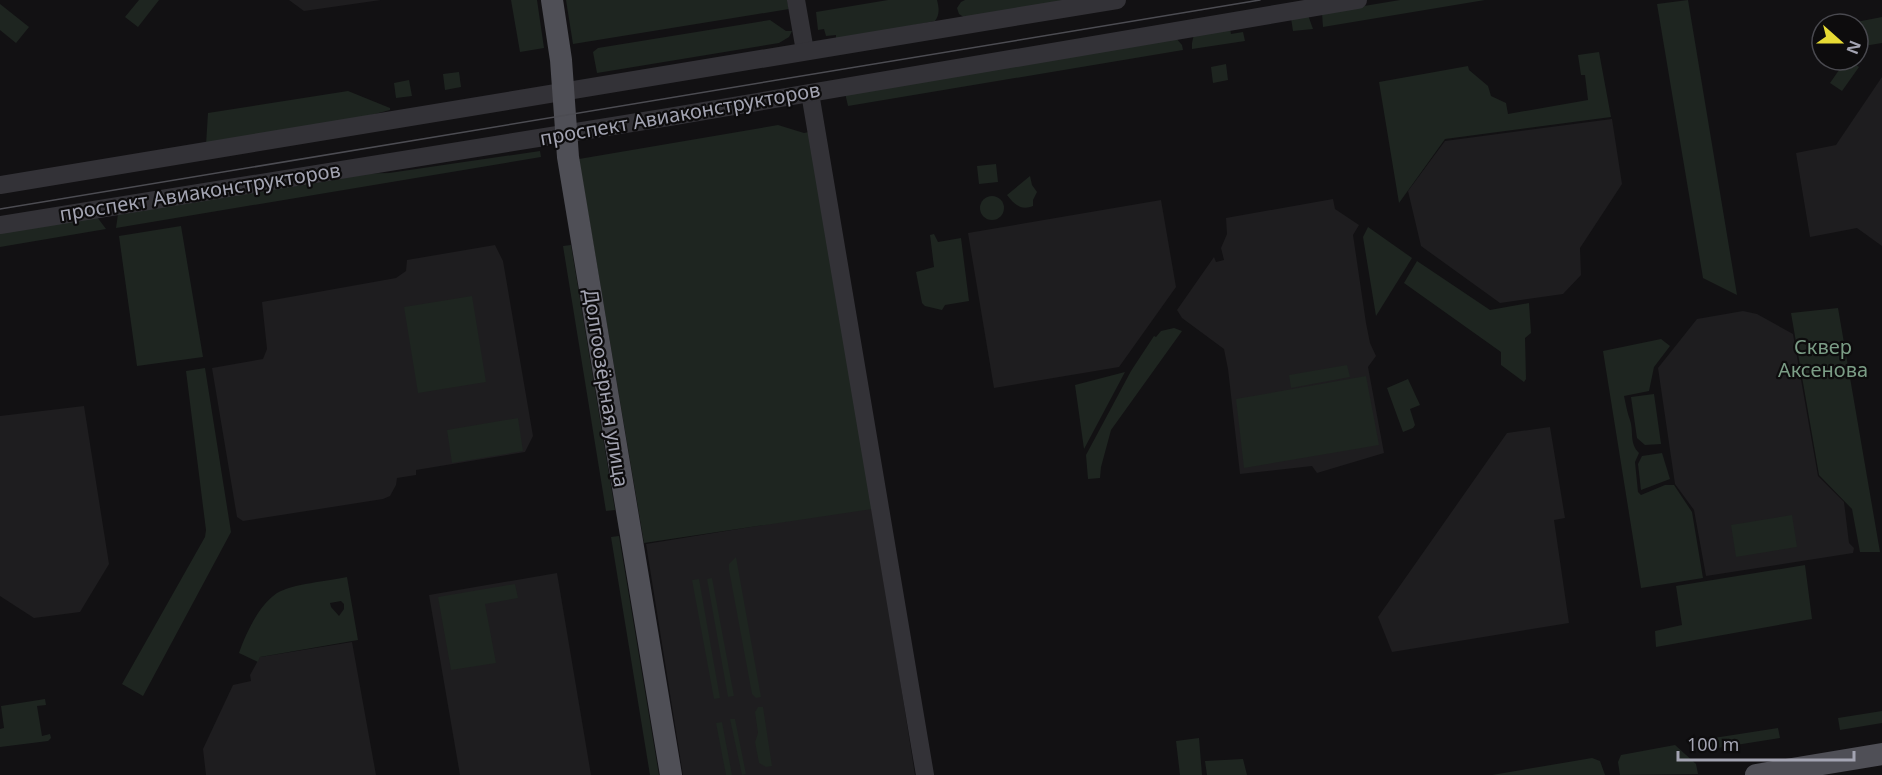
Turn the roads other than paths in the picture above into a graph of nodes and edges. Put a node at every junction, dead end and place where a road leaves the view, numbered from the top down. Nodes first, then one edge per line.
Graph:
1 (552, 0) edge
2 (796, 0) edge
3 (1117, 0) edge
4 (1358, 0) edge
5 (805, 51) junction
6 (563, 91) junction
7 (810, 93) junction
8 (566, 133) junction
9 (0, 185) edge
10 (0, 225) edge
11 (1882, 754) edge
12 (671, 775) edge
13 (925, 775) edge
14 (1756, 775) edge

1 - 6 main road, Долгоозёрная улица
2 - 5 street
3 - 5 street, проспект Авиаконструкторов
4 - 7 street, проспект Авиаконструкторов
5 - 6 street, проспект Авиаконструкторов
6 - 8 main road, Долгоозёрная улица
6 - 9 street, проспект Авиаконструкторов
7 - 8 street, проспект Авиаконструкторов
7 - 13 street
8 - 10 street, проспект Авиаконструкторов
8 - 12 main road, Долгоозёрная улица
11 - 14 main road

